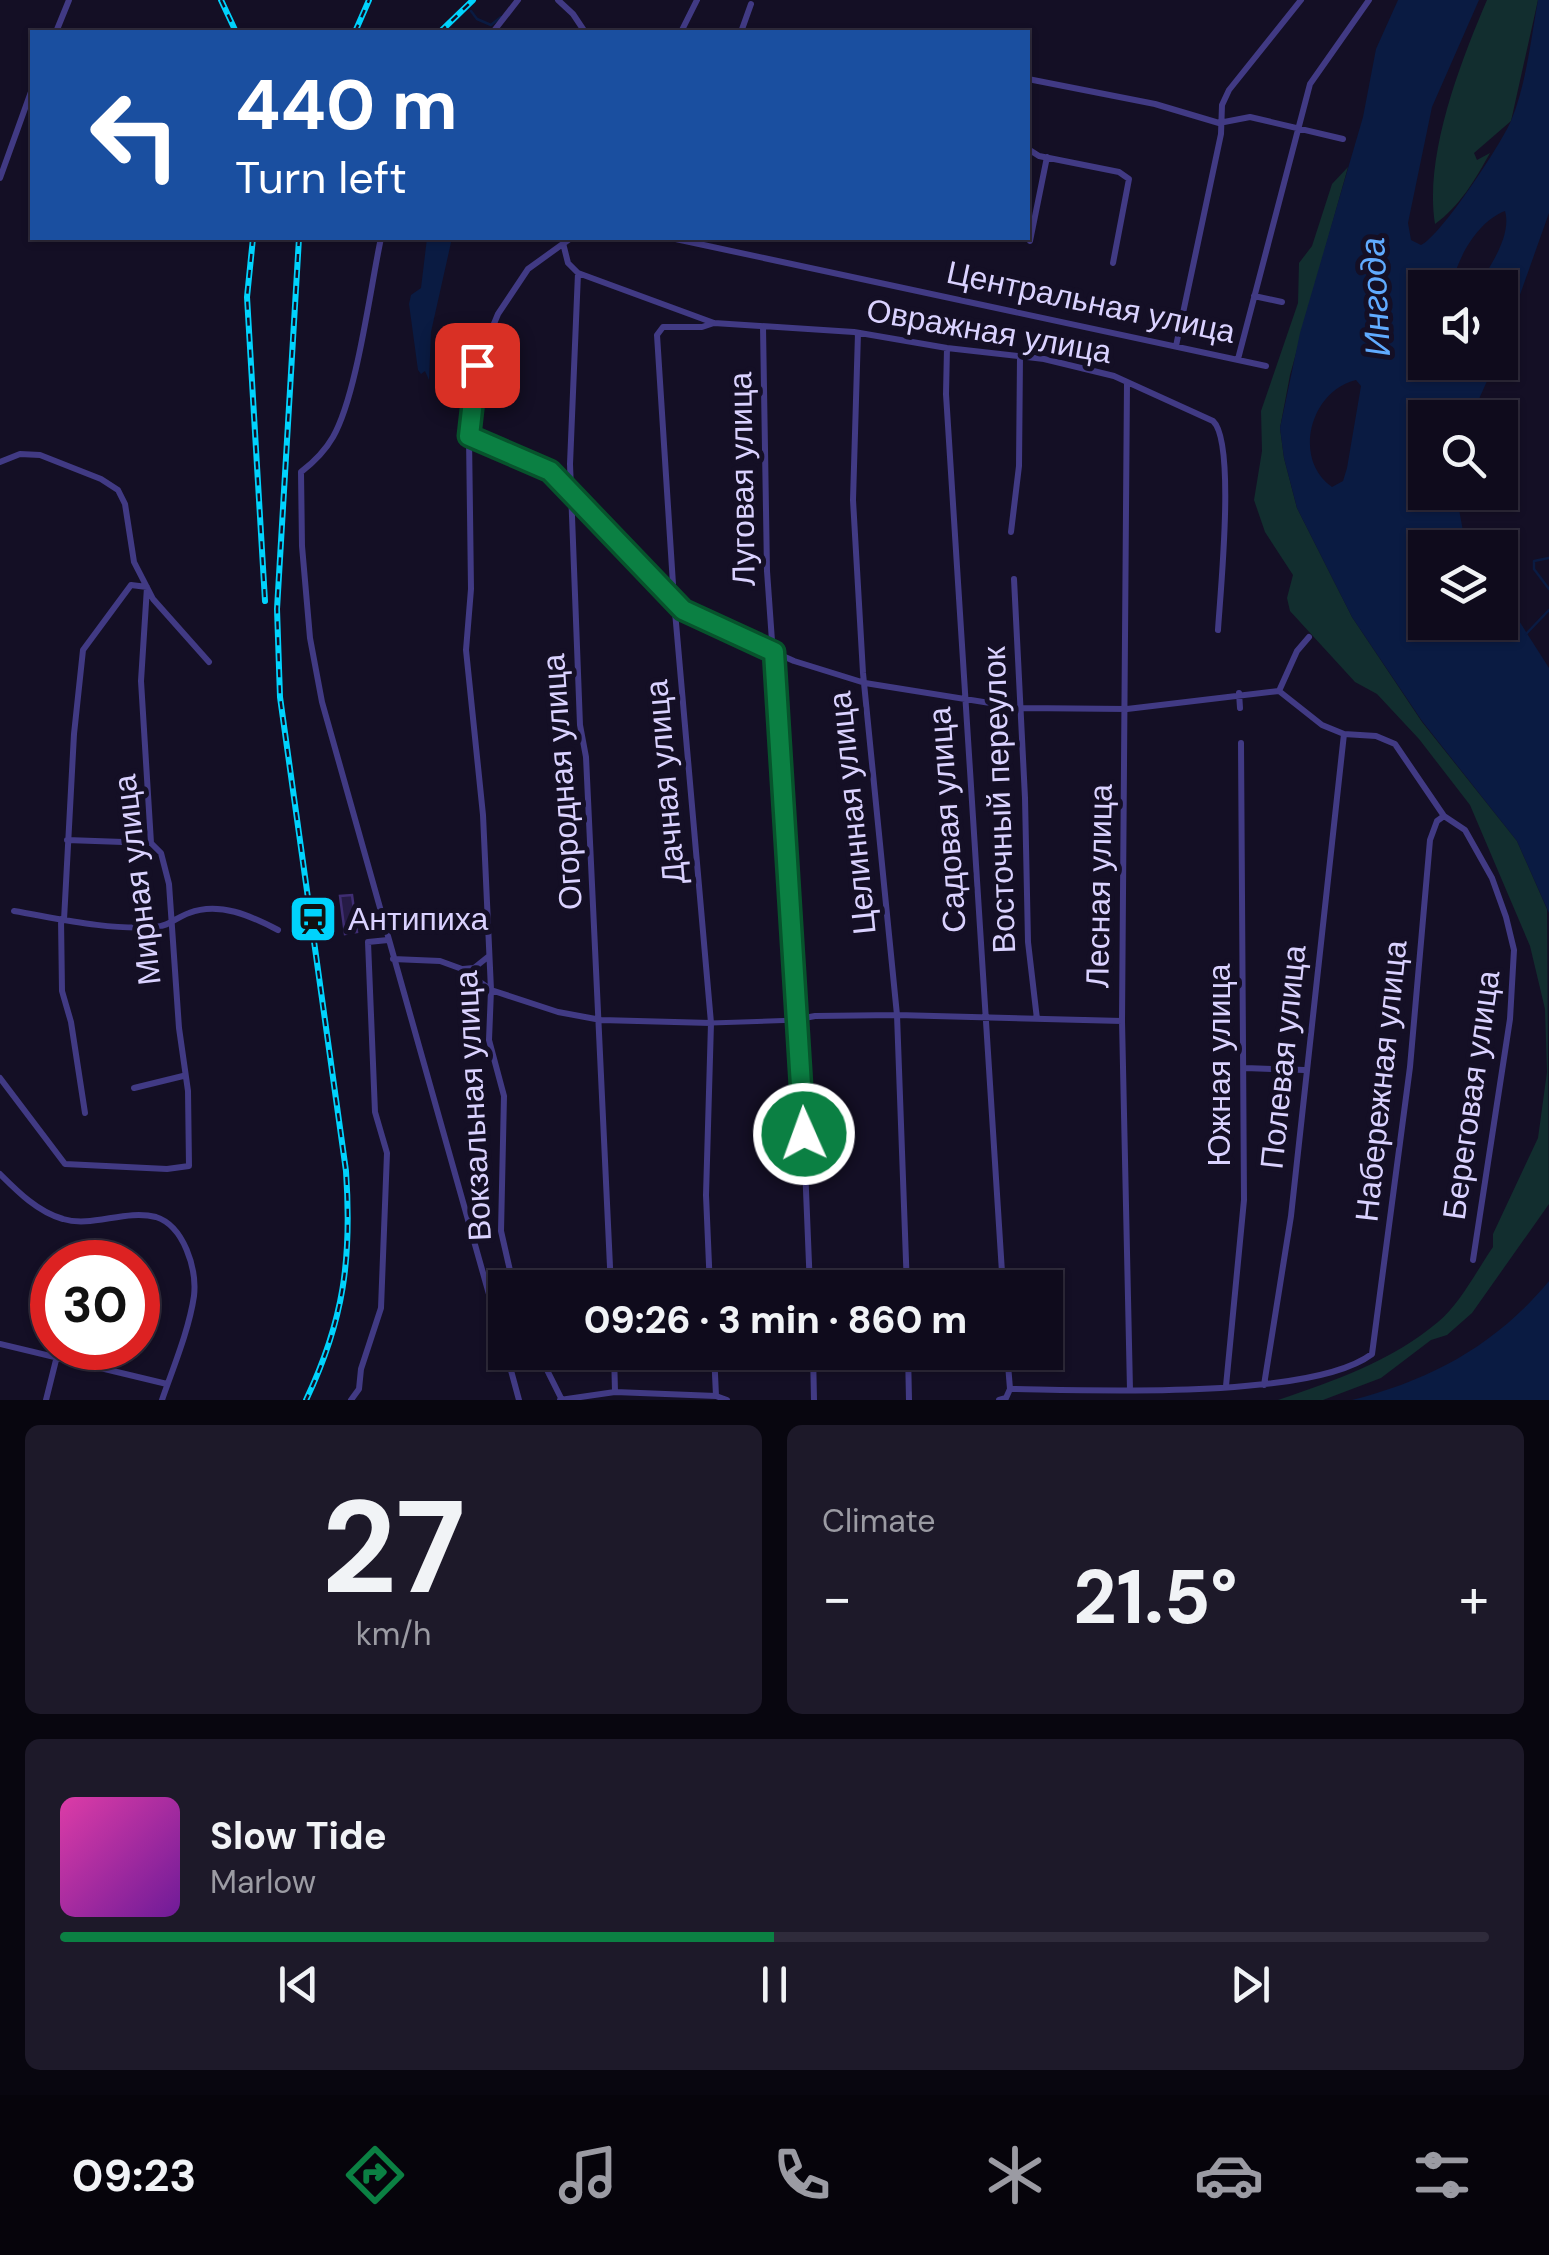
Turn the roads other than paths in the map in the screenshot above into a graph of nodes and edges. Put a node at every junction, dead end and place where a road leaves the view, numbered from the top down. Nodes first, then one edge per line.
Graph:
1 (69, 0) edge
2 (518, 0) edge
3 (558, 0) edge
4 (697, 0) edge
5 (1300, 0) edge
6 (1369, 0) edge
7 (750, 4) dead end
8 (57, 30) edge
9 (495, 30) edge
10 (584, 30) edge
11 (682, 30) edge
12 (742, 30) edge
13 (1030, 79) edge
14 (30, 95) edge
15 (1219, 123) junction
16 (1296, 129) junction
17 (1343, 140) dead end
18 (1030, 150) edge
19 (1046, 158) junction
20 (0, 178) edge
21 (381, 240) edge
22 (567, 240) edge
23 (680, 240) edge
24 (1030, 240) dead end
25 (1113, 263) dead end
26 (578, 273) junction
27 (1254, 296) junction
28 (1282, 302) dead end
29 (714, 323) junction
30 (764, 328) junction
31 (858, 333) junction
32 (1176, 346) junction
33 (947, 348) junction
34 (1020, 357) junction
35 (1238, 359) junction
36 (1266, 366) dead end
37 (1127, 382) junction
38 (469, 436) junction
39 (0, 462) edge
40 (572, 492) junction
41 (1011, 532) dead end
42 (1014, 579) dead end
43 (146, 587) junction
44 (674, 600) junction
45 (1218, 630) dead end
46 (1309, 637) dead end
47 (774, 652) junction
48 (209, 662) dead end
49 (865, 683) junction
50 (1280, 692) junction
51 (1239, 693) junction
52 (964, 700) junction
53 (1021, 708) junction
54 (1240, 708) dead end
55 (1127, 709) junction
56 (1344, 734) junction
57 (1241, 743) dead end
58 (1444, 816) junction
59 (68, 840) junction
60 (151, 843) junction
61 (14, 911) dead end
62 (62, 920) junction
63 (172, 925) junction
64 (278, 930) dead end
65 (388, 940) junction
66 (489, 956) junction
67 (393, 959) junction
68 (462, 970) junction
69 (491, 990) junction
70 (897, 1016) junction
71 (985, 1018) junction
72 (1037, 1019) junction
73 (601, 1020) junction
74 (799, 1020) junction
75 (1122, 1021) junction
76 (711, 1022) junction
77 (1246, 1068) junction
78 (1304, 1070) junction
79 (183, 1076) junction
80 (0, 1078) edge
81 (134, 1088) dead end
82 (85, 1113) dead end
83 (0, 1174) edge
84 (1472, 1260) dead end
85 (510, 1270) edge
86 (610, 1270) edge
87 (709, 1270) edge
88 (809, 1270) edge
89 (906, 1270) edge
90 (1002, 1270) edge
91 (488, 1292) edge
92 (0, 1344) edge
93 (30, 1348) edge
94 (54, 1370) edge
95 (119, 1370) edge
96 (510, 1370) edge
97 (546, 1370) edge
98 (614, 1370) edge
99 (715, 1370) edge
100 (813, 1370) edge
101 (909, 1370) edge
102 (1008, 1370) edge
103 (167, 1384) junction
104 (1264, 1385) junction
105 (1226, 1386) junction
106 (1010, 1389) junction
107 (1130, 1390) junction
108 (615, 1392) junction
109 (716, 1396) junction
110 (560, 1399) edge
111 (46, 1400) edge
112 (162, 1400) edge
113 (351, 1400) edge
114 (519, 1400) edge
115 (727, 1400) edge
116 (814, 1400) edge
117 (910, 1400) edge
118 (999, 1400) edge

1 - 8 street
2 - 9 street
3 - 10 street
4 - 11 street
5 - 15 street
6 - 16 street
7 - 12 street
13 - 15 street
14 - 20 street
15 - 16 street
15 - 32 street
16 - 17 street
16 - 27 street
18 - 19 street
19 - 24 street
19 - 25 street
21 - 65 street
22 - 26 street
22 - 38 street, Вокзальная улица
23 - 32 street, Центральная улица
26 - 29 street, Овражная улица
26 - 40 street, Огородная улица
27 - 28 street
27 - 35 street
29 - 30 street, Овражная улица
29 - 44 street, Дачная улица
30 - 31 street, Овражная улица
30 - 47 street, Луговая улица
31 - 33 street, Овражная улица
31 - 49 street, Целинная улица
32 - 35 street, Центральная улица
33 - 34 street, Овражная улица
33 - 52 street, Садовая улица
34 - 37 street, Овражная улица
34 - 41 street
35 - 36 street, Центральная улица
37 - 45 street, Овражная улица
37 - 55 street, Лесная улица
38 - 40 street
38 - 66 street, Вокзальная улица
39 - 43 street
40 - 44 street
40 - 73 street, Огородная улица
42 - 53 street, Восточный переулок
43 - 48 street
43 - 59 street
43 - 60 street, Мирная улица
44 - 47 street
44 - 76 street, Дачная улица
46 - 50 street
47 - 49 street
47 - 74 street, Луговая улица
49 - 52 street
49 - 70 street, Целинная улица
50 - 51 street
50 - 56 street, Береговая улица
51 - 54 street
51 - 55 street
52 - 53 street
52 - 71 street, Садовая улица
53 - 55 street
53 - 72 street, Восточный переулок
55 - 75 street, Лесная улица
56 - 58 street, Береговая улица
56 - 78 street, Полевая улица
57 - 77 street, Южная улица
58 - 84 street, Береговая улица
58 - 104 street, Набережная улица
59 - 60 street
59 - 62 street
60 - 63 street, Мирная улица
61 - 62 street
62 - 63 street
62 - 82 street
63 - 64 street
63 - 79 street, Мирная улица
65 - 67 street
65 - 113 street
66 - 68 street
66 - 69 street, Вокзальная улица
67 - 68 street
67 - 91 street
68 - 69 street
69 - 73 street
69 - 85 street, Вокзальная улица
70 - 71 street
70 - 74 street
70 - 89 street, Целинная улица
71 - 72 street
71 - 90 street, Садовая улица
72 - 75 street
73 - 76 street
73 - 86 street, Огородная улица
74 - 76 street
74 - 88 street, Луговая улица
75 - 107 street, Лесная улица
76 - 87 street, Дачная улица
77 - 78 street
77 - 105 street, Южная улица
78 - 104 street, Полевая улица
79 - 80 street, Мирная улица
79 - 81 street
83 - 103 street
92 - 93 street
94 - 111 street
95 - 103 street
96 - 114 street
97 - 110 street
98 - 108 street
99 - 109 street
100 - 116 street
101 - 117 street
102 - 106 street
103 - 112 street
104 - 105 street
105 - 107 street
106 - 107 street
106 - 118 street
108 - 109 street
108 - 110 street
109 - 115 street

